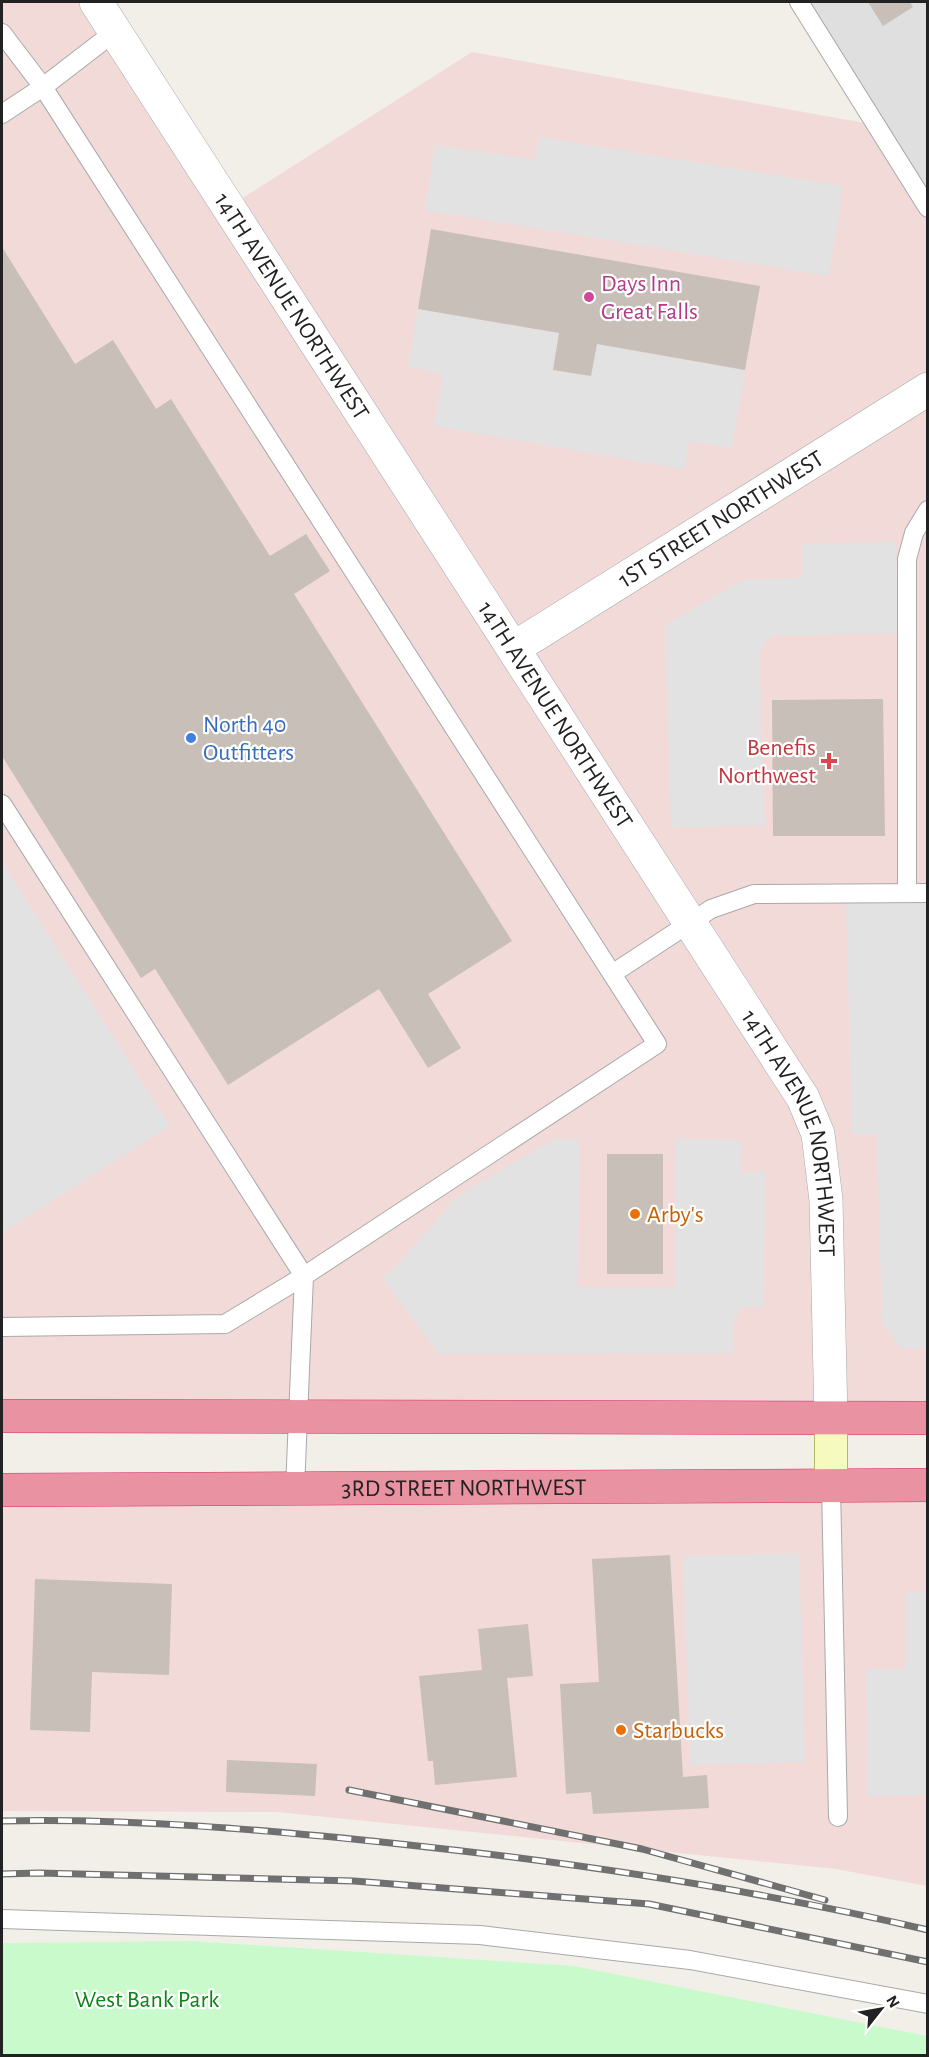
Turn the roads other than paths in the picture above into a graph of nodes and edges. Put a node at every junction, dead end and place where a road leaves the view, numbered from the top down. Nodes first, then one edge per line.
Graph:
1 (96, 2) edge
2 (799, 2) edge
3 (117, 30) junction
4 (2, 33) edge
5 (43, 87) junction
6 (2, 114) edge
7 (927, 208) edge
8 (927, 389) edge
9 (927, 510) edge
10 (514, 648) junction
11 (2, 804) edge
12 (907, 893) junction
13 (927, 893) edge
14 (690, 921) junction
15 (612, 974) junction
16 (304, 1276) junction
17 (2, 1327) edge
18 (2, 1416) edge
19 (298, 1417) junction
20 (927, 1418) edge
21 (831, 1419) junction
22 (927, 1485) edge
23 (831, 1486) junction
24 (295, 1488) junction
25 (2, 1490) edge
26 (838, 1817) dead end
27 (2, 1919) edge
28 (927, 2004) edge

1 - 3 street, 14TH AVENUE NORTHWEST
2 - 7 lane
3 - 5 lane
3 - 10 street, 14TH AVENUE NORTHWEST
4 - 5 lane
5 - 6 lane
5 - 15 lane
8 - 10 street, 1ST STREET NORTHWEST
9 - 12 lane
10 - 14 street, 14TH AVENUE NORTHWEST
11 - 16 lane
12 - 13 lane
12 - 14 lane
14 - 15 lane
14 - 21 street, 14TH AVENUE NORTHWEST
15 - 16 lane
16 - 17 lane
16 - 19 lane
18 - 19 highway
19 - 21 highway
19 - 24 lane
20 - 21 highway
21 - 23 street, 14TH AVENUE NORTHWEST
22 - 23 highway, 3RD STREET NORTHWEST
23 - 24 highway, 3RD STREET NORTHWEST
23 - 26 lane
24 - 25 highway, 3RD STREET NORTHWEST
27 - 28 lane

